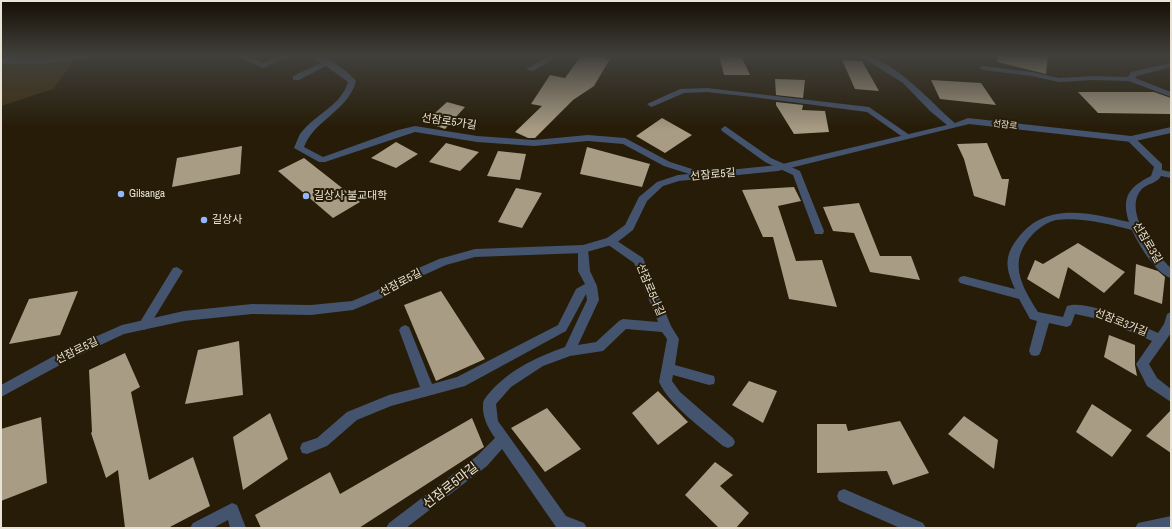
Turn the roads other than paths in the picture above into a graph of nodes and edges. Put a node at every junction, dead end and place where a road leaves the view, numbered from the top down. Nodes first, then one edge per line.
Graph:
1 (352, 81) edge
2 (905, 81) edge
3 (1134, 81) edge
4 (1171, 95) edge
5 (651, 104) dead end
6 (954, 126) junction
7 (725, 129) dead end
8 (1171, 130) edge
9 (907, 136) junction
10 (1131, 139) junction
11 (786, 166) junction
12 (1157, 172) junction
13 (1171, 175) edge
14 (705, 176) junction
15 (1136, 227) junction
16 (819, 231) dead end
17 (611, 241) junction
18 (583, 249) junction
19 (176, 271) dead end
20 (1171, 274) edge
21 (964, 280) dead end
22 (591, 286) junction
23 (1023, 296) junction
24 (1171, 317) edge
25 (1044, 318) junction
26 (144, 325) junction
27 (666, 328) junction
28 (405, 330) dead end
29 (1159, 339) junction
30 (569, 351) junction
31 (1035, 351) dead end
32 (668, 368) junction
33 (709, 380) dead end
34 (1, 391) edge
35 (428, 391) junction
36 (1171, 396) edge
37 (503, 439) junction
38 (728, 442) dead end
39 (307, 448) dead end
40 (844, 496) dead end
41 (1171, 524) edge
42 (198, 528) edge
43 (238, 528) edge
44 (394, 528) edge
45 (579, 528) edge
46 (918, 528) edge
47 (1143, 528) edge

1 - 14 street, 선잠로5가길
2 - 6 street
3 - 4 street
5 - 9 street
6 - 9 street, 선잠로5길
6 - 10 street, 선잠로
7 - 11 street
8 - 10 street, 선잠로
9 - 11 street, 선잠로5길
10 - 12 street
11 - 14 street, 선잠로5길
11 - 16 street
12 - 13 street
12 - 15 street, 선잠로3길
14 - 17 street, 선잠로5길
15 - 20 street, 선잠로3길
15 - 23 street, 선잠로3가길
17 - 18 street, 선잠로5길
17 - 27 street, 선잠로5나길
18 - 22 street
18 - 26 street, 선잠로5길
19 - 26 street
21 - 23 street
22 - 30 street
22 - 35 street
23 - 25 street, 선잠로3가길
24 - 29 street
25 - 29 street, 선잠로3가길
25 - 31 street
26 - 34 street, 선잠로5길
27 - 30 street, 선잠로5나길
27 - 32 street, 선잠로5나길
28 - 35 street
29 - 36 street
30 - 37 street
32 - 33 street
32 - 38 street, 선잠로5나길
35 - 39 street
37 - 44 street, 선잠로5마길
37 - 45 street
40 - 46 street
41 - 47 street
42 - 43 street

